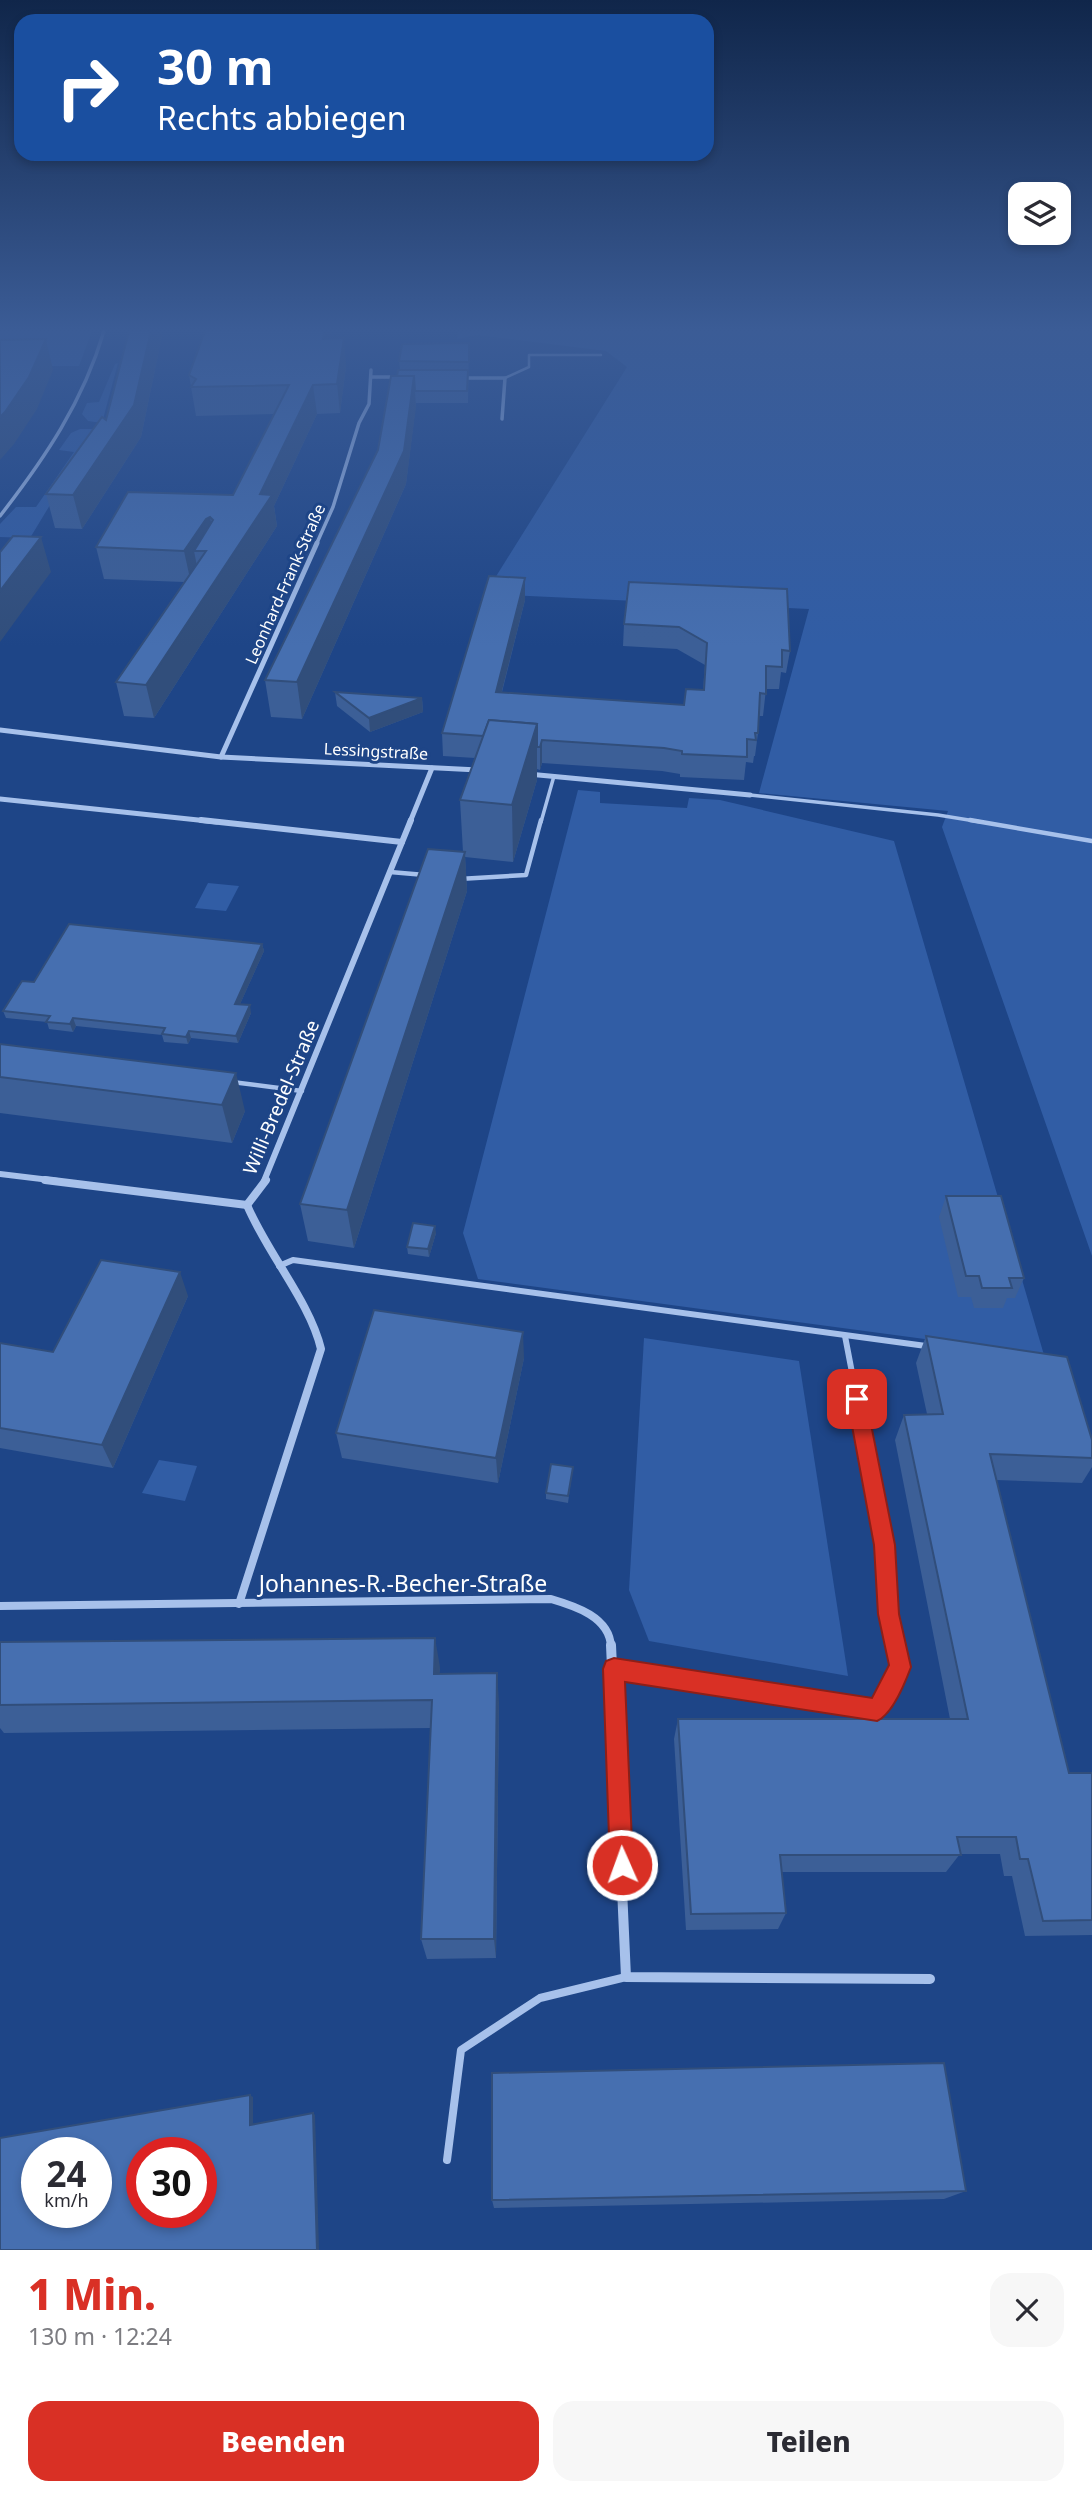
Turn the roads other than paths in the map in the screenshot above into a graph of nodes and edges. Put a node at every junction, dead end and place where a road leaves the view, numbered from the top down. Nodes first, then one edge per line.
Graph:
1 (59, 436) edge
2 (355, 436) edge
3 (0, 516) edge
4 (0, 730) edge
5 (327, 753) dead end
6 (221, 757) junction
7 (324, 762) junction
8 (432, 768) junction
9 (489, 770) edge
10 (515, 772) edge
11 (554, 776) junction
12 (750, 795) joint
13 (0, 799) edge
14 (1092, 841) edge
15 (402, 842) junction
16 (390, 872) junction
17 (427, 875) edge
18 (455, 878) edge
19 (222, 1081) edge
20 (302, 1091) junction
21 (0, 1174) edge
22 (247, 1205) junction
23 (279, 1266) junction
24 (845, 1336) junction
25 (928, 1346) edge
26 (239, 1604) junction
27 (0, 1606) edge
28 (614, 1669) junction
29 (626, 1977) junction
30 (930, 1979) dead end
31 (447, 2161) dead end

1 - 3 street
2 - 6 street, Leonhard-Frank-Straße
4 - 6 street, Lessingstraße
5 - 7 lane
6 - 7 street, Lessingstraße
7 - 8 street, Lessingstraße
8 - 9 street, Lessingstraße
8 - 15 street, Willi-Bredel-Straße
10 - 11 street
11 - 12 street
11 - 18 lane
12 - 14 lane
13 - 15 street
15 - 16 street, Willi-Bredel-Straße
16 - 17 lane
16 - 20 street, Willi-Bredel-Straße
19 - 20 lane
20 - 22 street, Willi-Bredel-Straße
21 - 22 street
22 - 23 street
23 - 24 lane
23 - 26 street
24 - 25 lane
24 - 28 lane
26 - 27 street, Johannes-R.-Becher-Straße
26 - 28 street, Johannes-R.-Becher-Straße
28 - 29 street, Johannes-R.-Becher-Straße
29 - 30 street
29 - 31 lane

